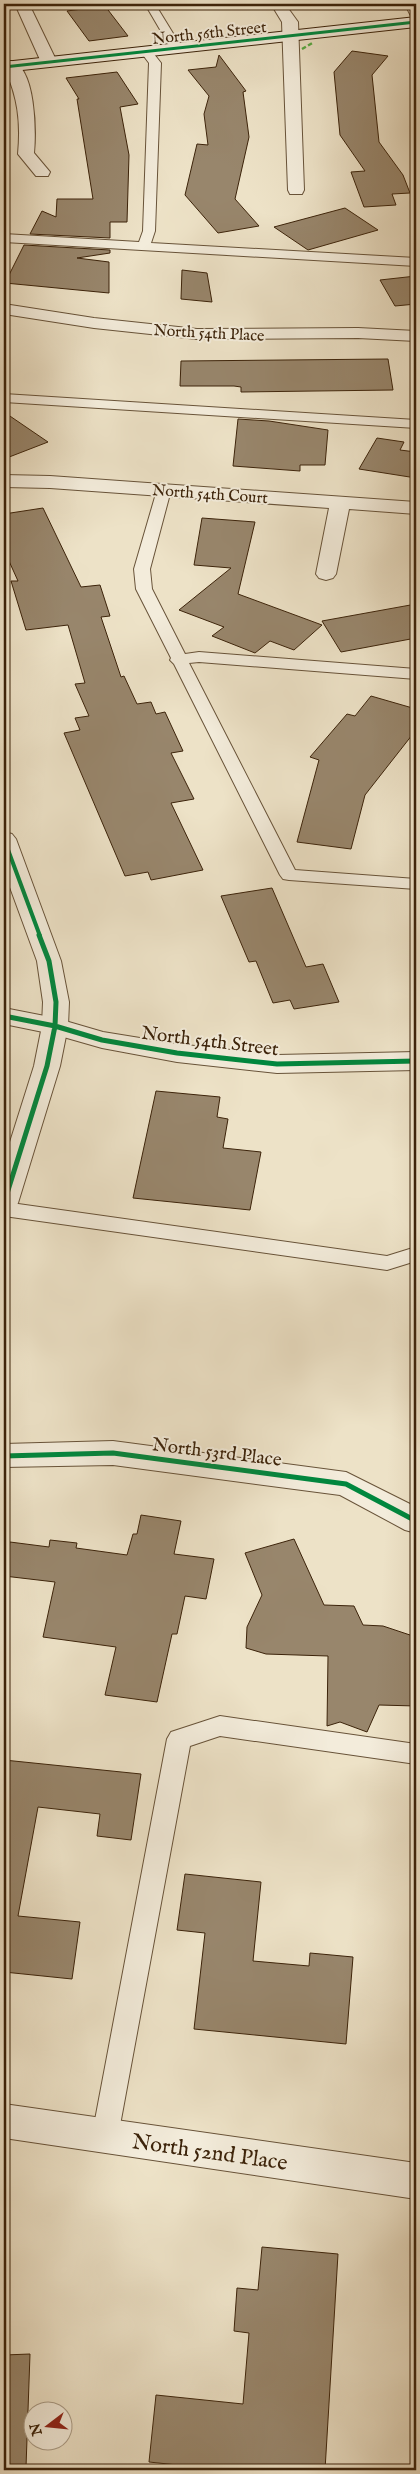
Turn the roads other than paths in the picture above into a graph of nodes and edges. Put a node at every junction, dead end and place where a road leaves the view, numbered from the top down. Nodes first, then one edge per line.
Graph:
1 (22, 4) edge
2 (150, 4) edge
3 (278, 4) edge
4 (410, 4) edge
5 (416, 16) edge
6 (416, 22) edge
7 (291, 36) junction
8 (176, 48) junction
9 (146, 51) junction
10 (49, 62) junction
11 (7, 66) edge
12 (42, 172) dead end
13 (296, 190) dead end
14 (4, 238) edge
15 (144, 246) junction
16 (416, 262) edge
17 (4, 308) edge
18 (416, 336) edge
19 (4, 398) edge
20 (416, 424) edge
21 (4, 481) edge
22 (164, 490) junction
23 (340, 502) junction
24 (416, 508) edge
25 (326, 574) dead end
26 (178, 660) junction
27 (416, 674) edge
28 (4, 839) edge
29 (416, 884) edge
30 (4, 1016) edge
31 (55, 1026) junction
32 (416, 1061) edge
33 (4, 1203) edge
34 (4, 1209) edge
35 (416, 1254) edge
36 (4, 1456) edge
37 (416, 1521) edge
38 (416, 1754) edge
39 (4, 2121) edge
40 (106, 2136) junction
41 (416, 2181) edge

1 - 10 street
2 - 8 lane
3 - 7 street
4 - 5 lane
6 - 7 street, North 56th Street
7 - 8 street, North 56th Street
7 - 13 street
8 - 9 street, North 56th Street
9 - 10 street, North 56th Street
9 - 15 lane
10 - 11 street, North 56th Street
11 - 12 street
14 - 15 lane
15 - 16 lane
17 - 18 street, North 54th Place
19 - 20 lane
21 - 22 street, North 54th Court
22 - 23 street, North 54th Court
22 - 26 lane
23 - 24 street, North 54th Court
23 - 25 street
26 - 27 lane
26 - 29 lane
28 - 31 street
30 - 31 street, North 54th Street
31 - 32 street, North 54th Street
31 - 33 street
34 - 35 lane
36 - 37 street, North 53rd Place
38 - 40 lane
39 - 40 street, North 52nd Place
40 - 41 street, North 52nd Place

